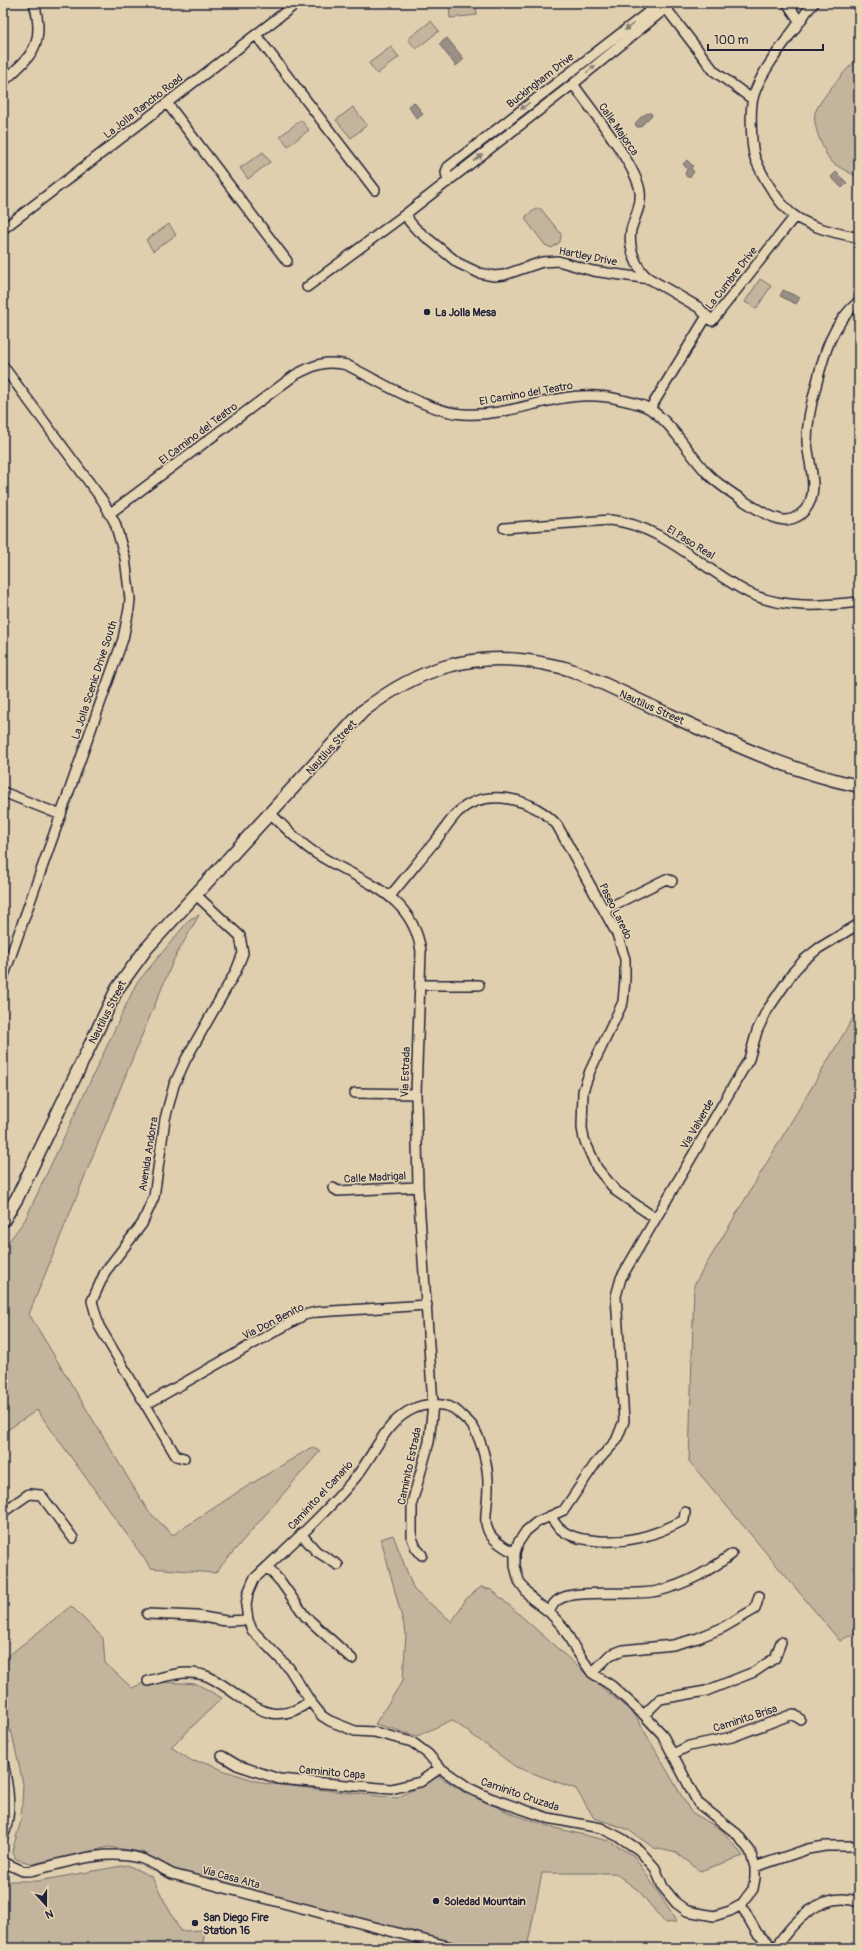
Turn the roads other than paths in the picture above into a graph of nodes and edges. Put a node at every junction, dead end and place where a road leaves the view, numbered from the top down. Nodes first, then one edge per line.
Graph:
1 (34, 3) edge
2 (297, 3) edge
3 (787, 3) edge
4 (814, 3) edge
5 (662, 5) edge
6 (800, 22) junction
7 (256, 35) junction
8 (3, 82) edge
9 (573, 84) junction
10 (752, 98) junction
11 (167, 103) junction
12 (448, 182) junction
13 (375, 190) dead end
14 (407, 214) junction
15 (795, 216) junction
16 (3, 229) edge
17 (859, 238) edge
18 (288, 261) dead end
19 (650, 279) junction
20 (308, 287) dead end
21 (859, 301) edge
22 (707, 316) junction
23 (3, 366) edge
24 (650, 409) junction
25 (110, 514) junction
26 (504, 528) dead end
27 (859, 602) edge
28 (859, 786) edge
29 (3, 792) edge
30 (61, 814) junction
31 (271, 814) junction
32 (672, 881) dead end
33 (195, 894) junction
34 (390, 896) junction
35 (604, 910) junction
36 (859, 924) edge
37 (3, 978) edge
38 (420, 985) junction
39 (479, 985) dead end
40 (355, 1093) dead end
41 (416, 1094) junction
42 (418, 1187) junction
43 (333, 1188) dead end
44 (655, 1218) junction
45 (3, 1222) edge
46 (427, 1305) junction
47 (433, 1404) junction
48 (146, 1405) junction
49 (184, 1458) dead end
50 (3, 1512) edge
51 (685, 1512) dead end
52 (550, 1516) junction
53 (301, 1534) junction
54 (73, 1538) dead end
55 (515, 1553) junction
56 (732, 1554) dead end
57 (422, 1555) dead end
58 (338, 1565) dead end
59 (267, 1567) junction
60 (759, 1596) dead end
61 (549, 1612) junction
62 (147, 1614) dead end
63 (248, 1620) junction
64 (781, 1642) dead end
65 (352, 1659) dead end
66 (592, 1673) junction
67 (148, 1681) dead end
68 (310, 1701) junction
69 (644, 1715) junction
70 (800, 1719) dead end
71 (673, 1754) junction
72 (222, 1756) dead end
73 (3, 1762) edge
74 (440, 1768) junction
75 (3, 1837) edge
76 (859, 1846) edge
77 (3, 1862) edge
78 (755, 1868) junction
79 (859, 1902) edge
80 (741, 1905) junction
81 (455, 1948) edge
82 (774, 1948) edge

1 - 8 street
2 - 7 street, La Jolla Rancho Road
3 - 6 street
4 - 6 street
9 -> 5 street, Buckingham Drive
5 - 10 street
5 -> 12 street, Buckingham Drive
6 - 10 street
7 - 11 street, La Jolla Rancho Road
7 - 13 street
12 -> 9 street, Buckingham Drive
9 - 19 street, Calle Majorca
10 - 15 street
11 - 16 street, La Jolla Rancho Road
11 - 18 street
12 - 14 street, Buckingham Drive
14 - 19 street, Hartley Drive
14 - 20 street, Buckingham Drive
15 - 17 street
15 - 22 street, La Cumbre Drive
19 - 22 street, Hartley Drive
21 - 24 street, El Camino del Teatro
22 - 24 street, La Cumbre Drive
23 - 25 street, La Jolla Scenic Drive South
24 - 25 street, El Camino del Teatro
25 - 30 street, La Jolla Scenic Drive South
26 - 27 street, El Paso Real
28 - 31 main road, Nautilus Street
29 - 30 street
30 - 37 street, La Jolla Scenic Drive South
31 - 33 main road, Nautilus Street
31 - 34 street, Via Estrada
32 - 35 street
33 - 45 main road, Nautilus Street
33 - 48 street, Avenida Andorra
34 - 35 street, Paseo Laredo
34 - 38 street, Via Estrada
35 - 44 street, Paseo Laredo
36 - 44 street, Via Valverde
38 - 39 street
38 - 41 street, Via Estrada
40 - 41 street
41 - 42 street, Via Estrada
42 - 43 street, Calle Madrigal
42 - 46 street, Via Estrada
44 - 52 street, Via Valverde
46 - 47 street, Via Estrada
46 - 48 street, Via Don Benito
47 - 53 street, Caminito el Canario
47 - 55 street
47 - 57 street, Caminito Estrada
48 - 49 street, Avenida Andorra
50 - 54 street
51 - 52 street
52 - 55 street, Via Valverde
53 - 58 street
53 - 59 street, Caminito el Canario
55 - 61 street
56 - 61 street
59 - 63 street, Caminito el Canario
59 - 65 street
60 - 66 street
61 - 66 street
62 - 63 street
63 - 68 street, Caminito Cruzada
64 - 69 street
66 - 69 street
67 - 68 street
68 - 74 street, Caminito Cruzada
69 - 71 street
70 - 71 street, Caminito Brisa
71 - 78 street
72 - 74 street, Caminito Capa
73 - 75 street
74 - 80 street, Caminito Cruzada
76 - 78 street
77 - 81 street, Via Casa Alta
78 - 80 street
79 - 82 street
80 - 82 street

